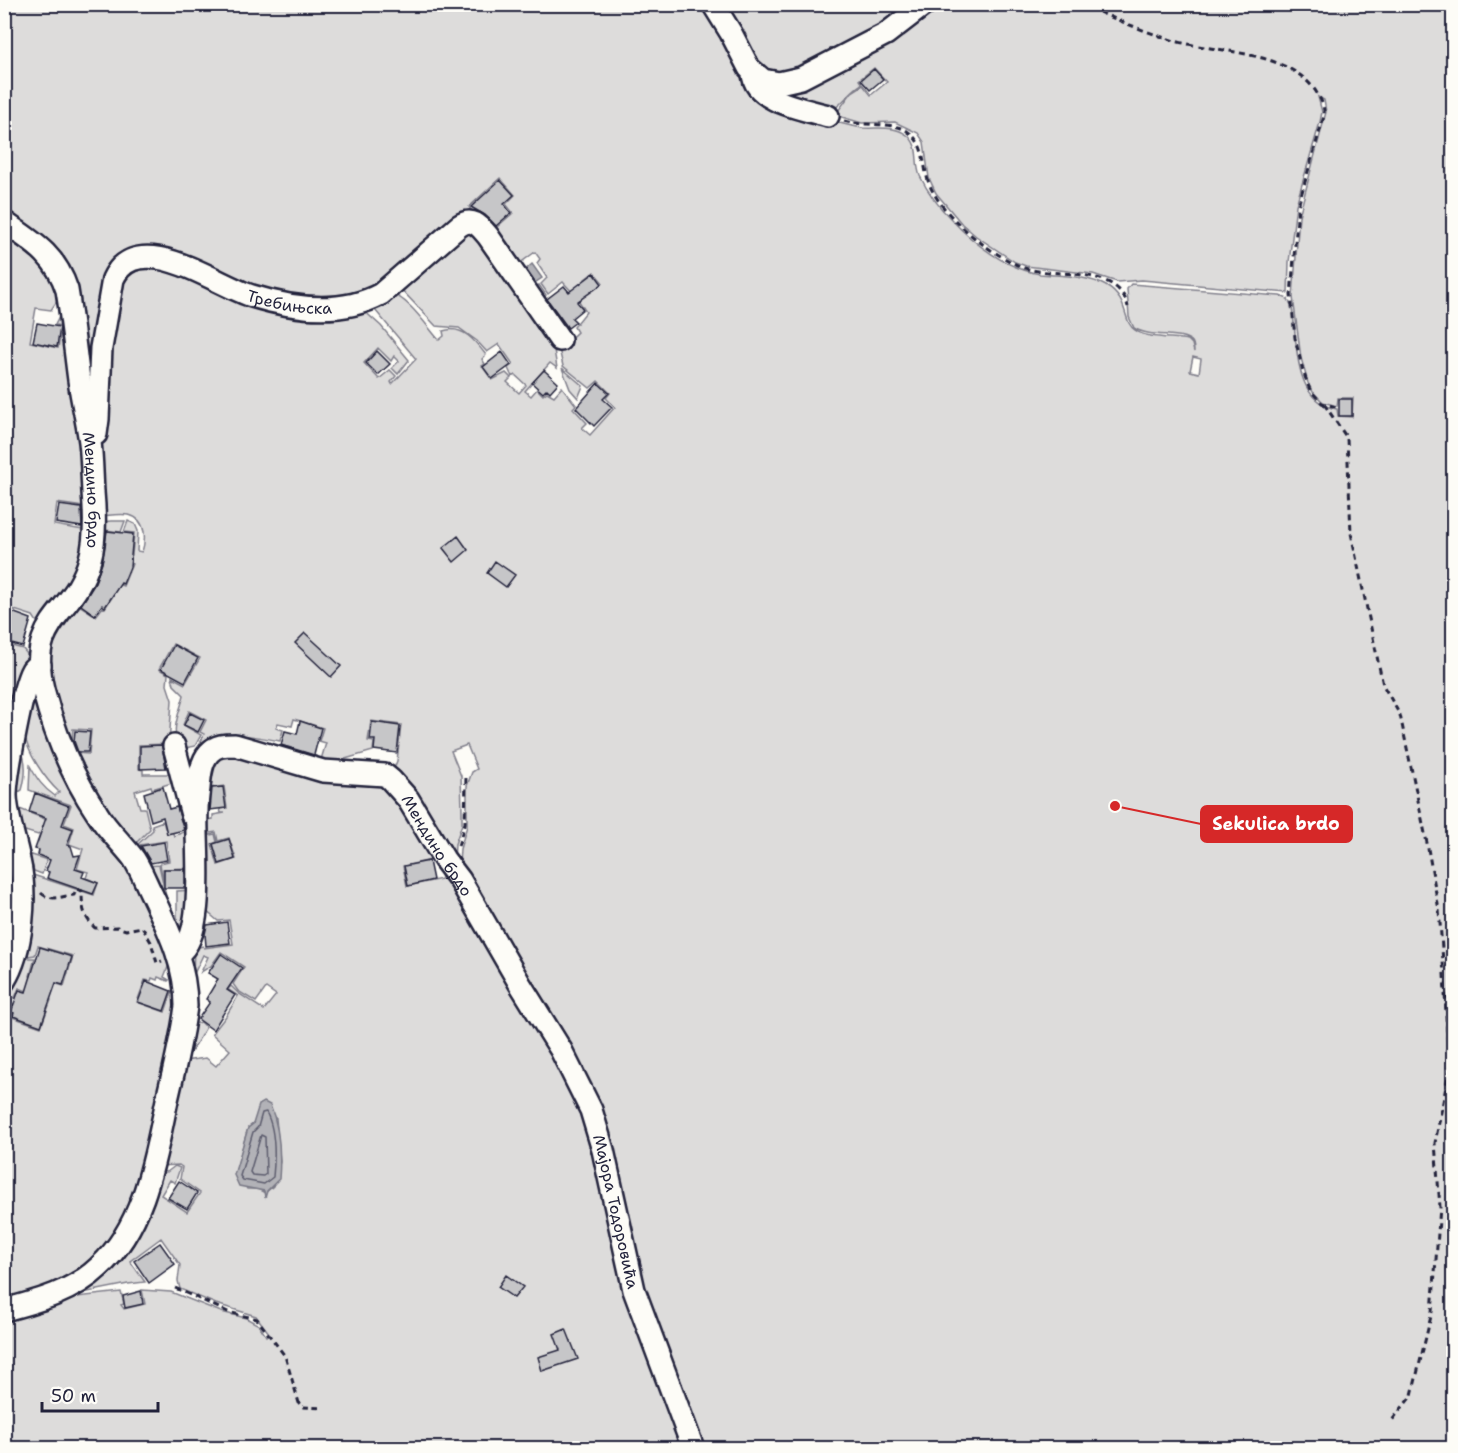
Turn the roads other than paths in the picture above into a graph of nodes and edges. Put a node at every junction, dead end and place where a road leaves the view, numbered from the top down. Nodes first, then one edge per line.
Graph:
1 (713, 4) edge
2 (925, 4) edge
3 (753, 73) junction
4 (828, 116) road end
5 (4, 222) edge
6 (560, 340) dead end
7 (90, 443) junction
8 (40, 665) junction
9 (174, 746) dead end
10 (197, 823) junction
11 (177, 950) junction
12 (4, 981) edge
13 (520, 984) joint
14 (4, 1310) edge
15 (693, 1449) edge

1 - 3 street
2 - 3 street
3 - 4 street
5 - 7 street, Мендино брдо
6 - 7 street, Требињска
7 - 8 street, Мендино брдо
8 - 11 street, Мендино брдо
8 - 12 street
9 - 10 street, Мендино брдо
10 - 11 street, Мендино брдо
10 - 13 street, Мендино брдо
11 - 14 street, Мендино брдо
13 - 15 street, Мајора Тодоровића

